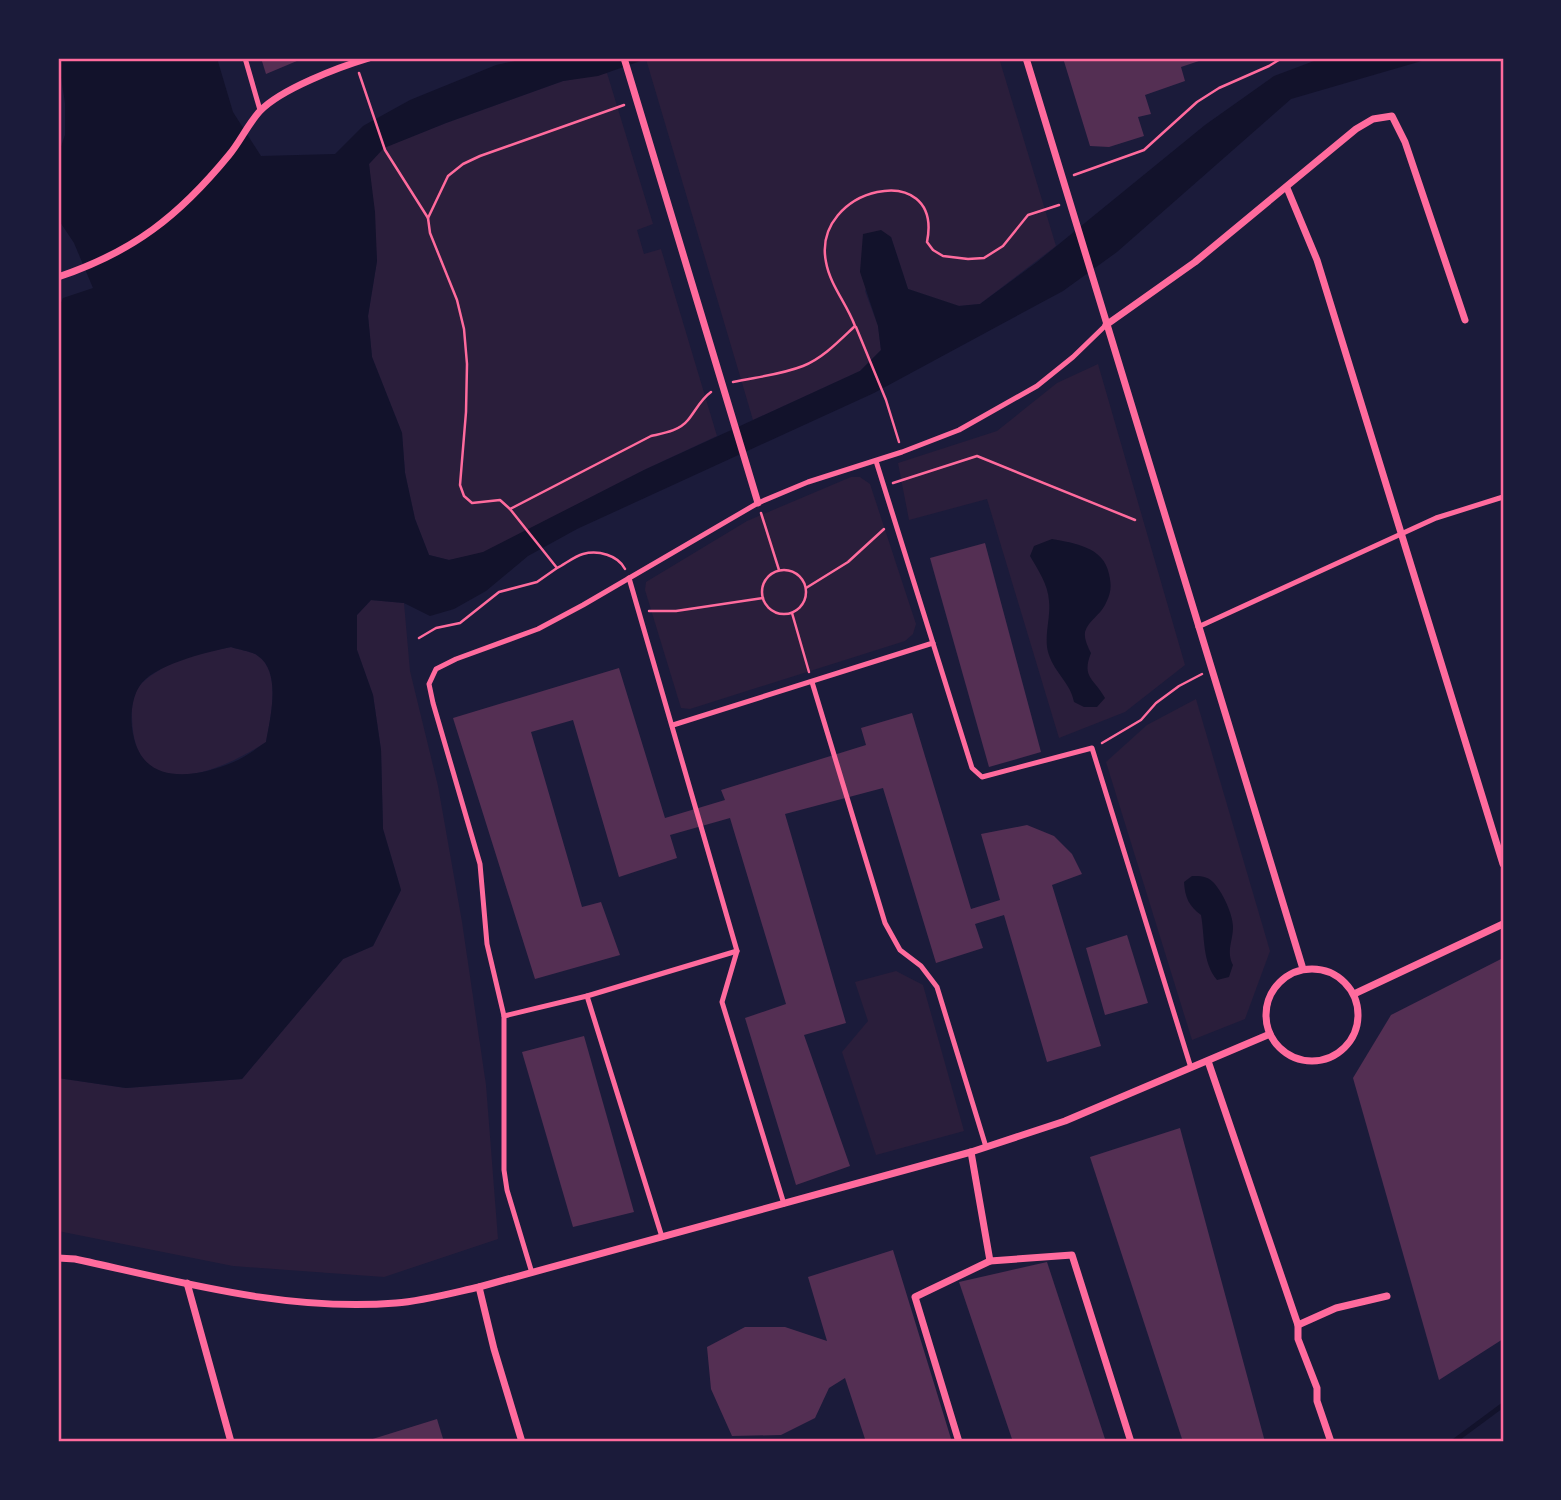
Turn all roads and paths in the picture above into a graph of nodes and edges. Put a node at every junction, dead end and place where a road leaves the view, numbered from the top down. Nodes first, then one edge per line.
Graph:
1 (245, 58) edge
2 (369, 58) edge
3 (624, 58) edge
4 (1026, 58) edge
5 (1282, 58) edge
6 (355, 62) junction
7 (637, 101) junction
8 (260, 110) junction
9 (1062, 178) junction
10 (1287, 188) junction
11 (1069, 201) junction
12 (428, 218) junction
13 (58, 277) edge
14 (1465, 320) dead end
15 (1106, 325) junction
16 (855, 326) junction
17 (722, 385) junction
18 (901, 452) junction
19 (876, 461) junction
20 (884, 485) junction
21 (1503, 497) edge
22 (758, 503) junction
23 (510, 509) junction
24 (895, 520) junction
25 (1135, 520) dead end
26 (1401, 534) junction
27 (557, 568) junction
28 (779, 570) junction
29 (629, 578) junction
30 (806, 588) junction
31 (764, 598) junction
32 (639, 611) junction
33 (792, 613) junction
34 (1198, 627) junction
35 (419, 639) dead end
36 (933, 643) junction
37 (1211, 670) junction
38 (812, 682) junction
39 (673, 725) junction
40 (1092, 748) junction
41 (1503, 864) edge
42 (1503, 924) edge
43 (737, 951) junction
44 (1303, 969) junction
45 (1354, 994) junction
46 (587, 996) junction
47 (504, 1016) junction
48 (1270, 1034) junction
49 (1208, 1061) junction
50 (1192, 1068) junction
51 (986, 1147) junction
52 (971, 1152) junction
53 (784, 1203) junction
54 (662, 1237) junction
55 (58, 1258) edge
56 (990, 1261) junction
57 (532, 1273) junction
58 (187, 1283) junction
59 (479, 1287) junction
60 (1387, 1296) dead end
61 (1298, 1325) junction
62 (231, 1442) edge
63 (522, 1442) edge
64 (959, 1442) edge
65 (1131, 1442) edge
66 (1331, 1442) edge

1 - 8 lane
2 - 6 street
3 - 7 street
4 - 9 street
5 - 9 path
6 - 8 street
6 - 12 path
7 - 12 path
7 - 17 street
8 - 13 street
9 - 11 street
10 - 14 street
10 - 15 street
10 - 26 street
11 - 15 street
11 - 16 path
12 - 23 path
15 - 18 lane
15 - 34 street
16 - 17 path
16 - 18 path
17 - 22 street
17 - 23 path
18 - 19 lane
19 - 20 lane
19 - 22 lane
20 - 24 lane
20 - 25 path
21 - 26 lane
22 - 28 path
22 - 29 lane
23 - 27 path
24 - 30 path
24 - 36 lane
26 - 34 lane
26 - 41 street
27 - 29 path
27 - 35 path
28 - 30 path
28 - 31 path
29 - 32 lane
29 - 47 lane
30 - 33 path
31 - 32 path
31 - 33 path
32 - 39 lane
33 - 38 path
34 - 37 street
36 - 38 lane
36 - 40 lane
37 - 40 path
37 - 44 street
38 - 39 lane
38 - 51 lane
39 - 43 lane
40 - 50 lane
42 - 45 street
43 - 46 lane
43 - 53 lane
44 - 45 street
44 - 48 street
45 - 48 street
46 - 47 lane
46 - 54 lane
47 - 57 lane
48 - 49 street
49 - 50 street
49 - 61 street
50 - 51 street
51 - 52 street
52 - 53 street
52 - 56 street
53 - 54 street
54 - 57 street
55 - 58 street
56 - 64 street
56 - 65 street
57 - 59 street
58 - 59 street
58 - 62 street
59 - 63 street
60 - 61 street
61 - 66 street

